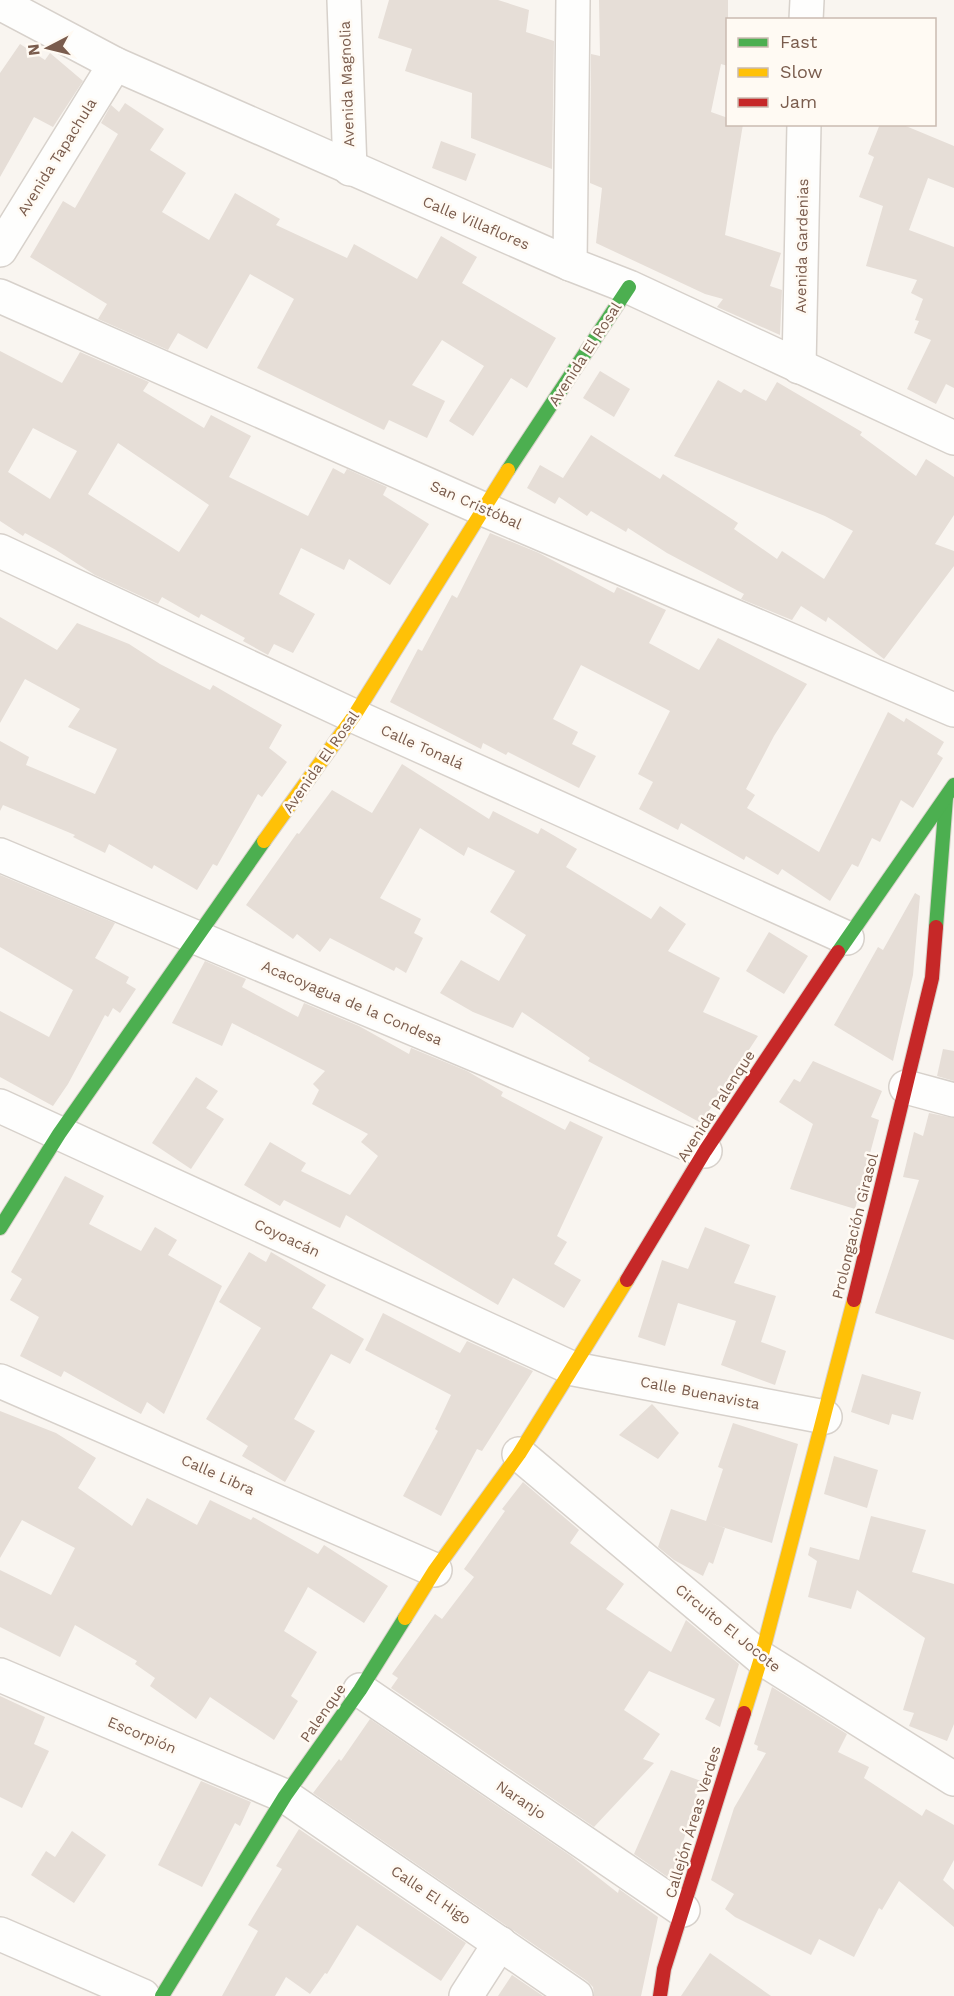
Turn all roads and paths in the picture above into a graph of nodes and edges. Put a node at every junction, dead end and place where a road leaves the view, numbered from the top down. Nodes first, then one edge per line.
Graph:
1 (344, 0) edge
2 (573, 0) edge
3 (807, 0) edge
4 (7, 3) edge
5 (806, 18) edge
6 (115, 64) junction
7 (804, 126) edge
8 (350, 169) junction
9 (0, 250) edge
10 (570, 264) junction
11 (629, 287) junction
12 (0, 296) edge
13 (799, 367) junction
14 (954, 438) edge
15 (483, 509) junction
16 (0, 551) edge
17 (954, 710) edge
18 (354, 716) junction
19 (950, 790) edge
20 (0, 855) edge
21 (195, 937) junction
22 (847, 938) junction
23 (906, 1087) junction
24 (954, 1100) edge
25 (0, 1106) edge
26 (59, 1134) junction
27 (705, 1151) junction
28 (0, 1228) edge
29 (574, 1369) junction
30 (0, 1381) edge
31 (825, 1417) junction
32 (519, 1454) junction
33 (435, 1570) junction
34 (761, 1658) junction
35 (0, 1675) edge
36 (360, 1690) junction
37 (954, 1779) edge
38 (285, 1796) junction
39 (683, 1910) junction
40 (0, 1934) edge
41 (500, 1943) junction
42 (143, 1996) edge
43 (162, 1996) edge
44 (466, 1996) edge
45 (576, 1996) edge
46 (660, 1996) edge

1 - 8 street, Avenida Magnolia
2 - 10 street
3 - 5 street
4 - 6 street, Calle Villaflores
6 - 8 street, Calle Villaflores
6 - 9 street, Avenida Tapachula
7 - 13 street, Avenida Gardenias
8 - 10 street, Calle Villaflores
10 - 11 street, Calle Villaflores
11 - 13 street, Calle Villaflores
11 - 15 street, Avenida El Rosal
12 - 15 street, San Cristóbal
13 - 14 street, Calle Villaflores
15 - 17 street, San Cristóbal
15 - 18 street, Avenida El Rosal
16 - 18 street, Calle Tonalá
18 - 21 street, Avenida El Rosal
18 - 22 street, Calle Tonalá
19 - 22 street, Avenida Palenque
19 - 23 street, Prolongación Girasol
20 - 21 street, Acacoyagua de la Condesa
21 - 26 street, Avenida El Rosal
21 - 27 street, Acacoyagua de la Condesa
22 - 27 street, Avenida Palenque
23 - 24 street
23 - 31 street, Prolongación Girasol
25 - 26 street, Coyoacán
26 - 28 street, Avenida El Rosal
26 - 29 street, Coyoacán
27 - 29 street, Avenida Palenque
29 - 31 street, Calle Buenavista
29 - 32 street, Avenida Palenque
30 - 33 street, Calle Libra
31 - 34 street, Prolongación Girasol
32 - 33 street, Palenque
32 - 34 street, Circuito El Jocote
33 - 36 street, Palenque
34 - 37 street, Circuito El Jocote
34 - 39 street, Callejón Áreas Verdes
35 - 38 street, Escorpión
36 - 38 street, Palenque
36 - 39 street, Naranjo
38 - 41 street, Calle El Higo
38 - 43 street, Palenque
39 - 46 street, Callejón Áreas Verdes
40 - 42 street
41 - 44 street
41 - 45 street, Calle El Higo

